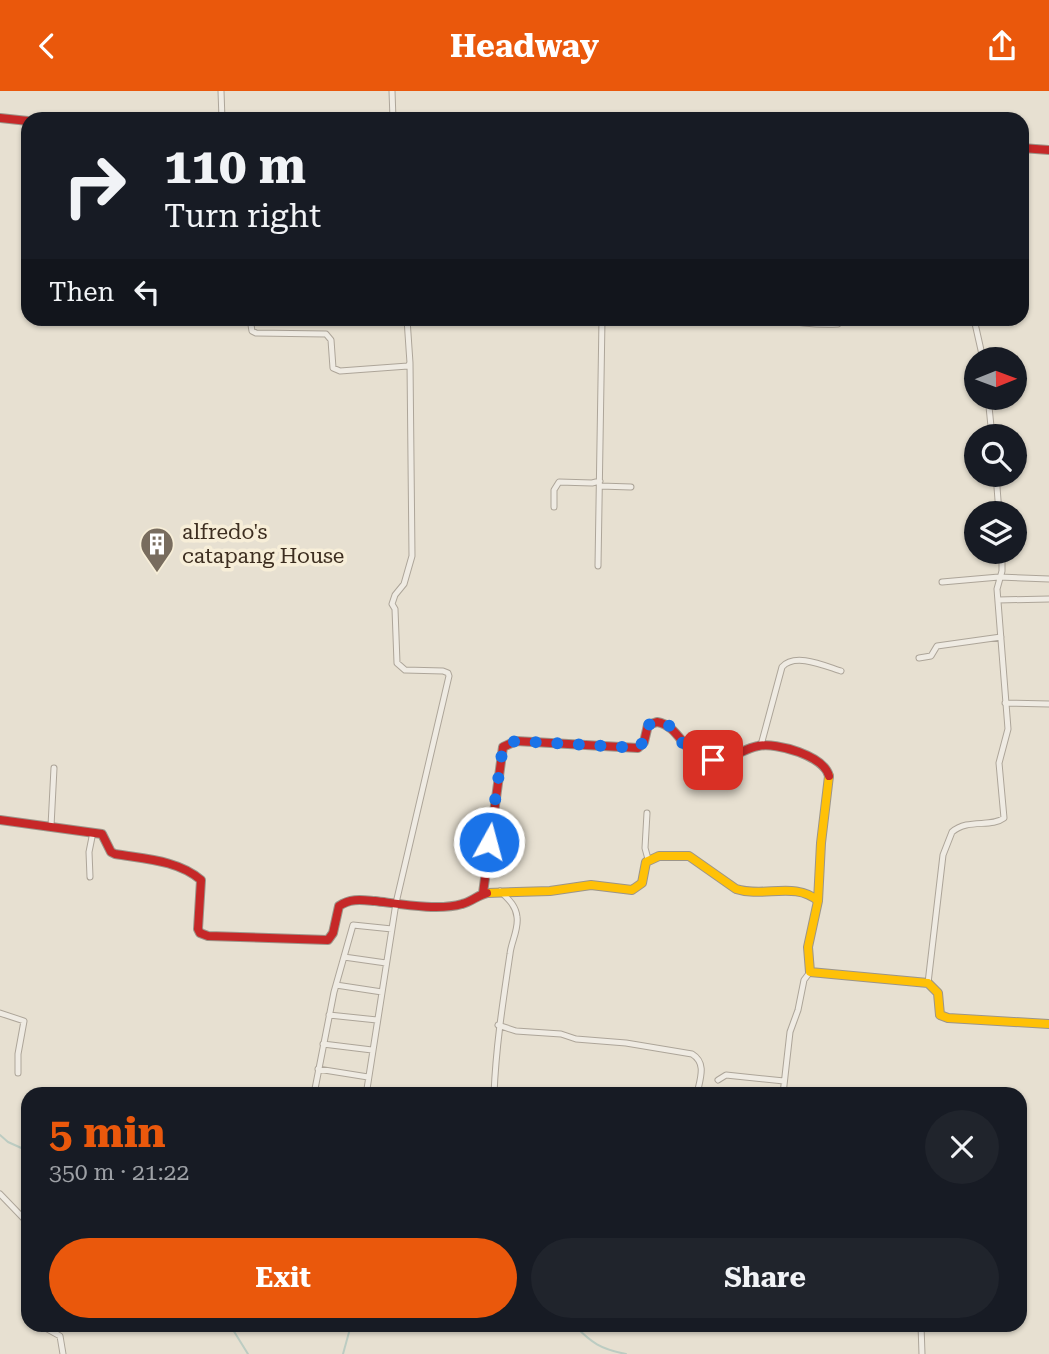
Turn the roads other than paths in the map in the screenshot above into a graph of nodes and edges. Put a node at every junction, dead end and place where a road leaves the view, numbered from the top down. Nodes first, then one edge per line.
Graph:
1 (221, 91) edge
2 (392, 91) edge
3 (222, 112) edge
4 (393, 112) edge
5 (0, 118) edge
6 (21, 120) edge
7 (1029, 149) edge
8 (1049, 150) edge
9 (251, 326) edge
10 (407, 326) edge
11 (602, 326) edge
12 (976, 326) edge
13 (980, 347) edge
14 (410, 363) junction
15 (600, 483) junction
16 (631, 487) dead end
17 (554, 506) dead end
18 (1002, 564) edge
19 (598, 566) dead end
20 (999, 577) junction
21 (1049, 579) edge
22 (942, 582) dead end
23 (1049, 599) edge
24 (998, 600) junction
25 (1001, 637) junction
26 (919, 658) dead end
27 (841, 671) dead end
28 (1005, 703) junction
29 (1049, 704) edge
30 (761, 745) junction
31 (54, 768) dead end
32 (647, 813) dead end
33 (0, 820) edge
34 (51, 827) junction
35 (93, 832) junction
36 (648, 859) junction
37 (90, 877) dead end
38 (500, 891) junction
39 (483, 893) junction
40 (818, 901) junction
41 (396, 903) junction
42 (392, 929) junction
43 (344, 957) junction
44 (386, 963) junction
45 (810, 972) junction
46 (928, 983) junction
47 (336, 985) junction
48 (382, 992) junction
49 (0, 1013) edge
50 (329, 1015) junction
51 (377, 1020) junction
52 (1049, 1024) edge
53 (498, 1025) junction
54 (323, 1044) junction
55 (372, 1050) junction
56 (318, 1069) junction
57 (18, 1073) dead end
58 (368, 1077) junction
59 (718, 1080) dead end
60 (784, 1081) junction
61 (315, 1087) edge
62 (367, 1087) edge
63 (494, 1087) edge
64 (698, 1087) edge
65 (784, 1087) edge
66 (0, 1194) edge
67 (21, 1216) edge
68 (53, 1332) edge
69 (921, 1332) edge
70 (63, 1354) edge
71 (922, 1354) edge

1 - 3 street
2 - 4 street
5 - 6 street
7 - 8 street
9 - 14 street
10 - 14 street
11 - 15 street
12 - 13 street
14 - 41 street
15 - 16 street
15 - 17 street
15 - 19 street
18 - 20 street
20 - 21 street
20 - 22 street
20 - 24 street
23 - 24 street
24 - 25 street
25 - 26 street
25 - 28 street
27 - 30 street
28 - 29 street
28 - 46 street
30 - 39 street
30 - 40 street
31 - 34 street
32 - 36 street
33 - 34 street
34 - 35 street
35 - 37 street
35 - 41 street
36 - 38 street
36 - 40 street
38 - 39 street
38 - 53 street
39 - 41 street
40 - 45 street
41 - 42 street
42 - 43 street
42 - 44 street
43 - 44 street
43 - 47 street
44 - 48 street
45 - 46 street
45 - 60 street
46 - 52 street
47 - 48 street
47 - 50 street
48 - 51 street
49 - 57 street
50 - 51 street
50 - 54 street
51 - 55 street
53 - 63 street
53 - 64 street
54 - 55 street
54 - 56 street
55 - 58 street
56 - 58 street
56 - 61 street
58 - 62 street
59 - 60 street
60 - 65 street
66 - 67 street
68 - 70 street
69 - 71 street

